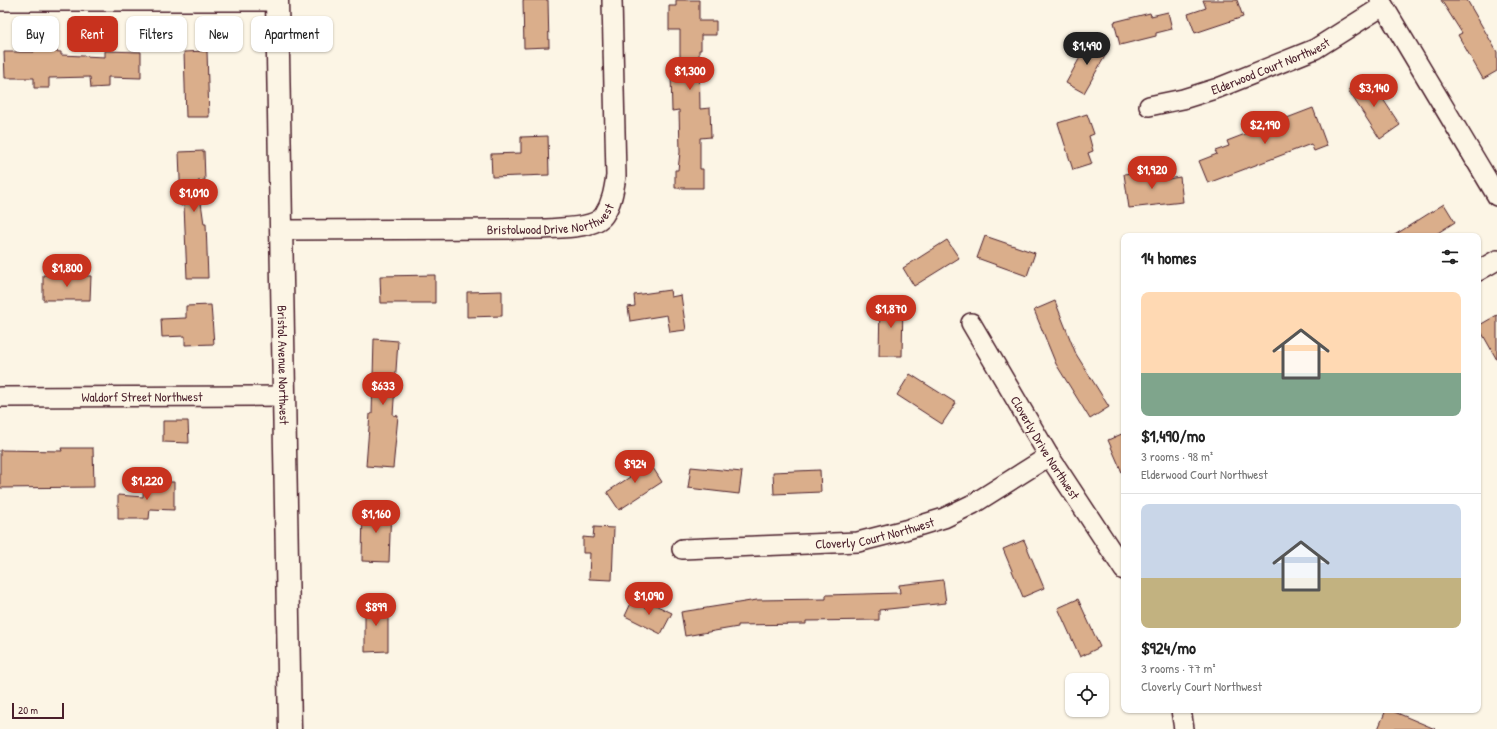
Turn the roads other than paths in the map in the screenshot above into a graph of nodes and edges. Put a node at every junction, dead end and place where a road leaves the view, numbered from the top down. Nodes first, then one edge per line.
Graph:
1 (277, 0) edge
2 (612, 0) edge
3 (0, 1) edge
4 (1381, 3) edge
5 (1149, 106) dead end
6 (1497, 196) edge
7 (281, 230) junction
8 (1497, 260) edge
9 (1481, 269) edge
10 (971, 323) dead end
11 (285, 396) junction
12 (0, 397) edge
13 (1049, 456) junction
14 (682, 549) dead end
15 (1121, 565) edge
16 (1181, 713) edge
17 (290, 729) edge
18 (1184, 729) edge

1 - 3 street
1 - 7 street, Bristol Avenue Northwest
2 - 7 street, Bristolwood Drive Northwest
4 - 5 street, Elderwood Court Northwest
4 - 6 street
7 - 11 street, Bristol Avenue Northwest
8 - 9 street
10 - 13 street, Cloverly Drive Northwest
11 - 12 street, Waldorf Street Northwest
11 - 17 street, Bristol Avenue Northwest
13 - 14 street, Cloverly Court Northwest
13 - 15 street, Cloverly Drive Northwest
16 - 18 street

